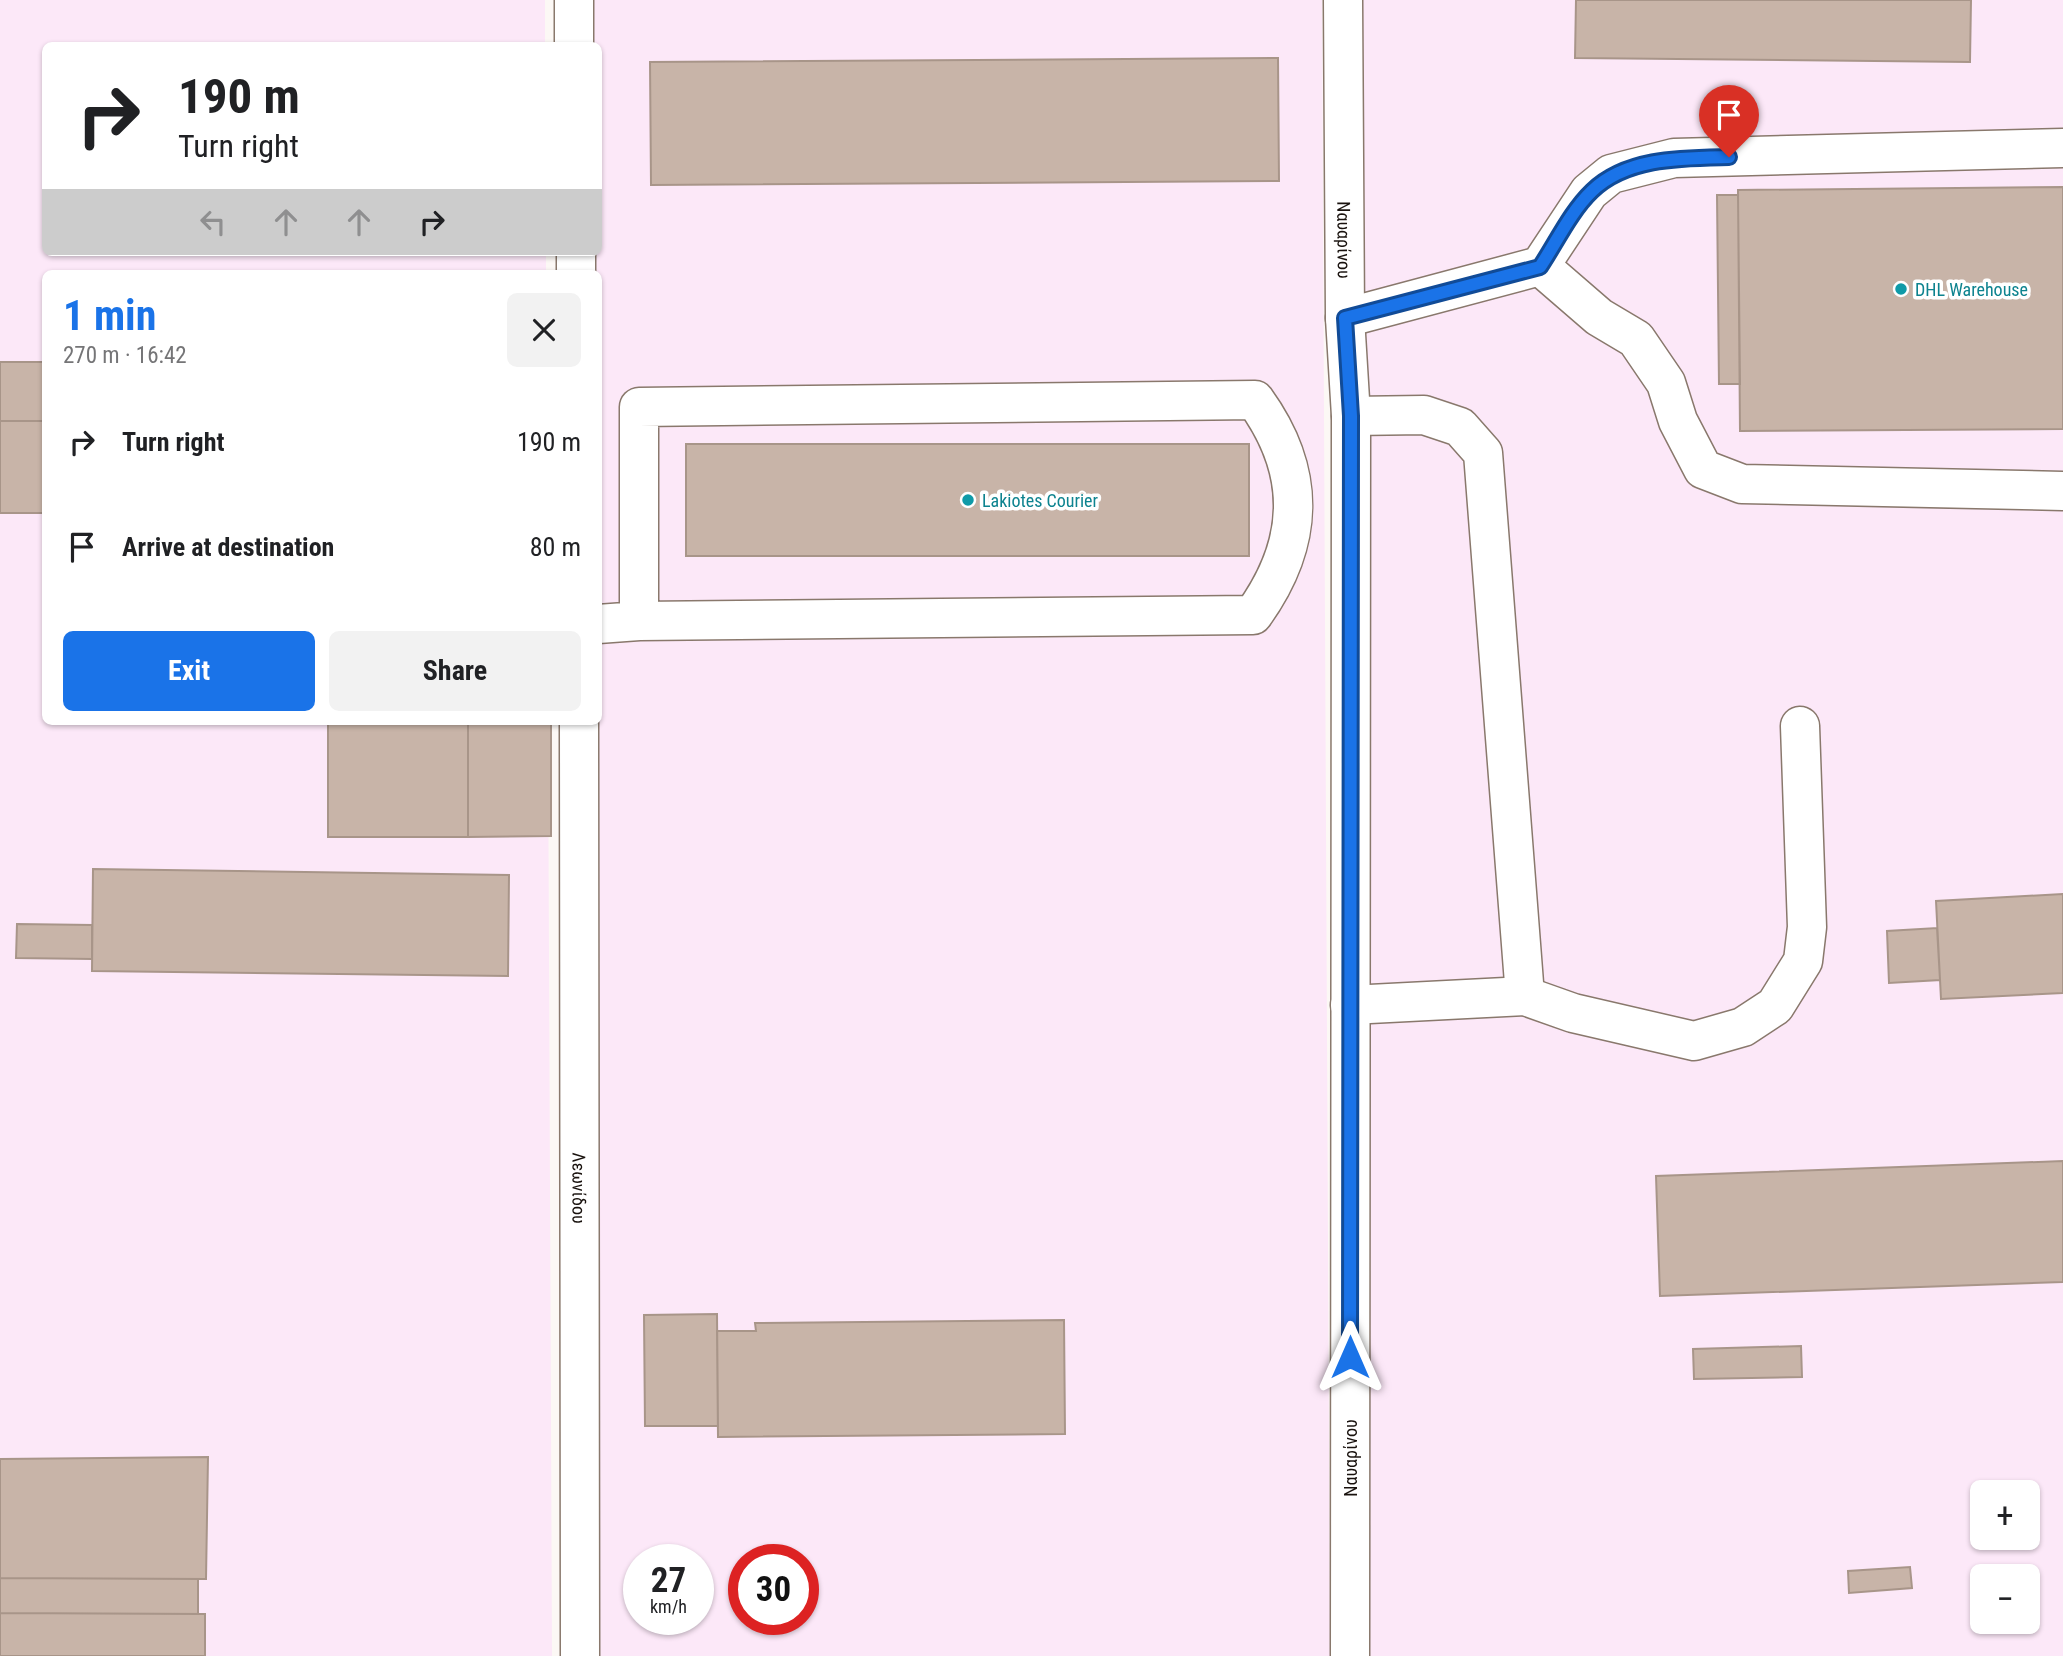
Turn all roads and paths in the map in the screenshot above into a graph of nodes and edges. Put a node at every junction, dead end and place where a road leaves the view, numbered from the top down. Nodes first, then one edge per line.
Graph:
1 (574, 0) edge
2 (1343, 0) edge
3 (574, 42) edge
4 (2063, 148) edge
5 (1540, 267) junction
6 (1345, 318) junction
7 (1351, 416) junction
8 (2063, 491) edge
9 (639, 621) junction
10 (602, 624) edge
11 (579, 725) edge
12 (1800, 726) dead end
13 (1525, 996) junction
14 (1350, 1005) junction
15 (580, 1656) edge
16 (1350, 1656) edge

1 - 3 street
2 - 6 street, Ναυαρίνου
4 - 5 street
5 - 6 street
5 - 8 street
6 - 7 street, Ναυαρίνου
7 - 13 street
7 - 14 street, Ναυαρίνου
9 - 9 street
9 - 10 street
11 - 15 street, Λεωνίδου
12 - 13 street
13 - 14 street
14 - 16 street, Ναυαρίνου

